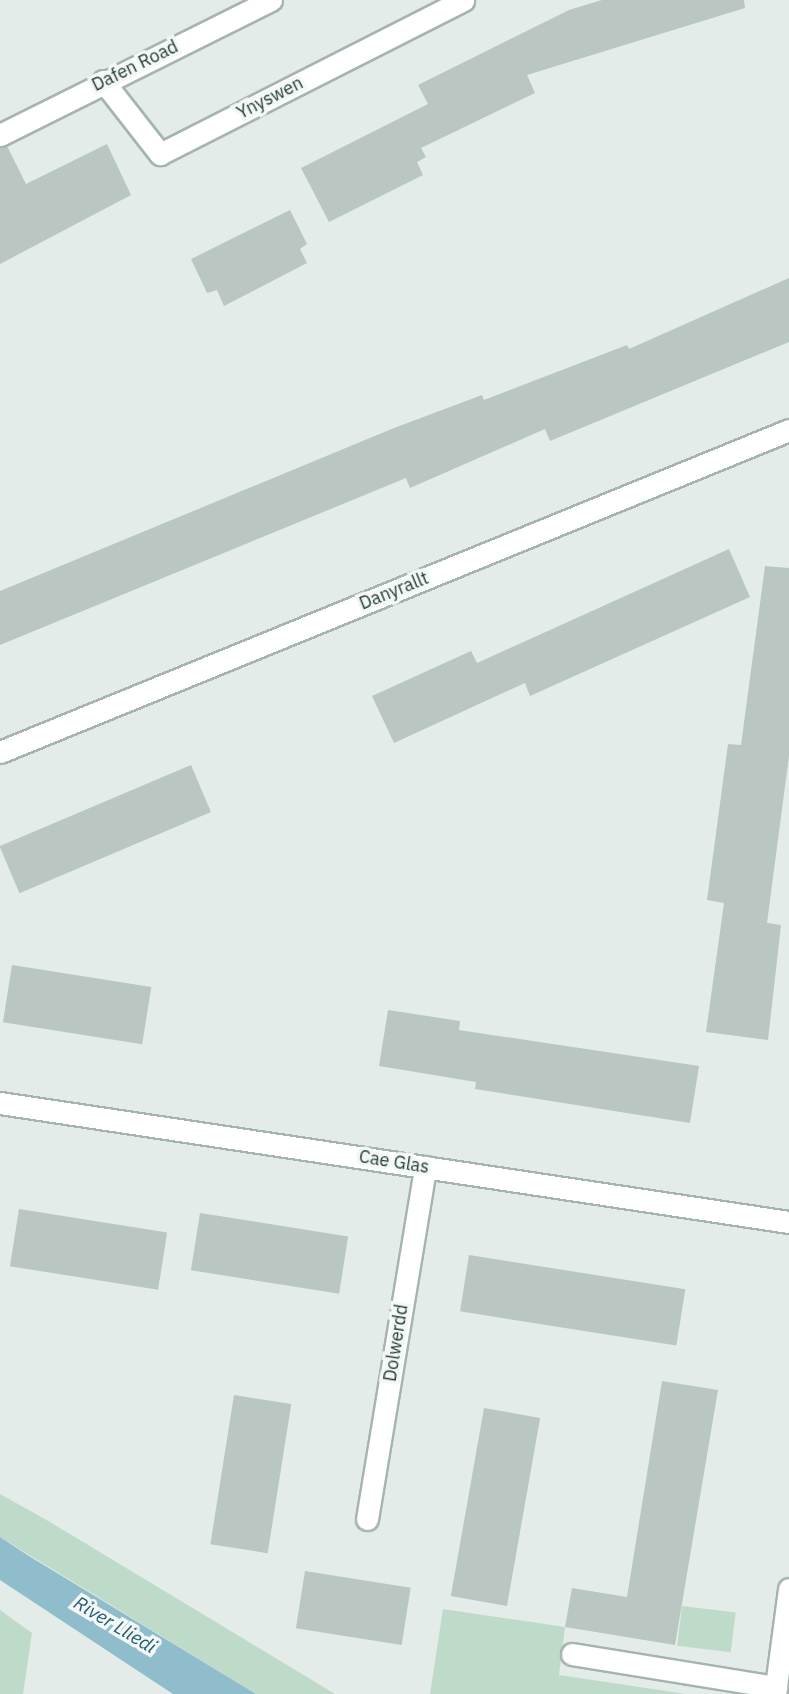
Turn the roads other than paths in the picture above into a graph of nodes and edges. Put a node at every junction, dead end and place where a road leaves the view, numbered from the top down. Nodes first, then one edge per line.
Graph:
1 (271, 0) edge
2 (463, 0) edge
3 (103, 81) junction
4 (0, 135) edge
5 (789, 430) edge
6 (0, 752) edge
7 (0, 1102) edge
8 (425, 1167) junction
9 (789, 1222) edge
10 (367, 1519) dead end
11 (789, 1589) edge
12 (572, 1654) dead end
13 (775, 1691) edge

1 - 3 street, Dafen Road
2 - 3 street, Ynyswen
3 - 4 street, Dafen Road
5 - 6 street, Danyrallt
7 - 8 street, Cae Glas
8 - 9 street, Cae Glas
8 - 10 street, Dolwerdd
11 - 13 street
12 - 13 street

